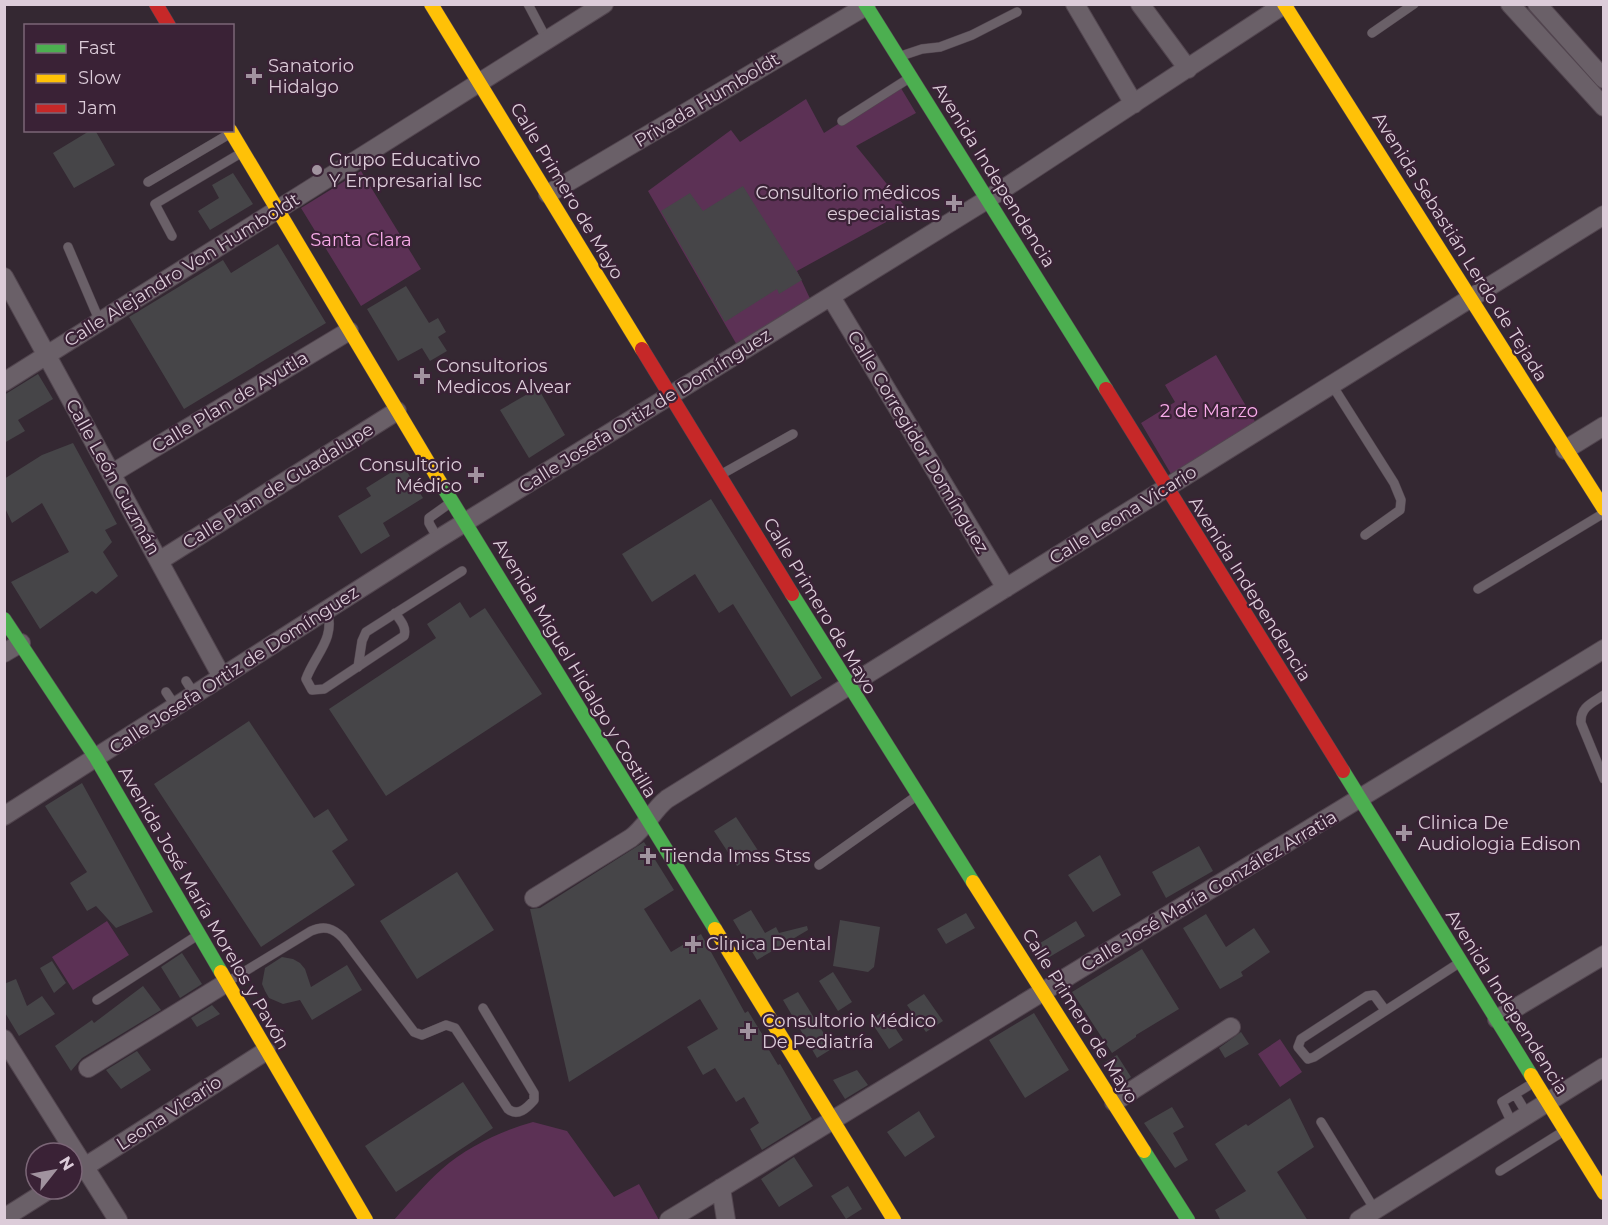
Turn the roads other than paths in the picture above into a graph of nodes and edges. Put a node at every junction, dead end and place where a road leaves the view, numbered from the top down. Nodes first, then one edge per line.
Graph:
1 (156, 4) edge
2 (431, 4) edge
3 (604, 4) edge
4 (1075, 4) edge
5 (1140, 4) edge
6 (1414, 4) edge
7 (1510, 4) edge
8 (1537, 4) edge
9 (866, 5) edge
10 (1284, 5) edge
11 (531, 6) edge
12 (1017, 12) dead end
13 (168, 24) edge
14 (1372, 33) dead end
15 (547, 40) junction
16 (899, 57) junction
17 (1188, 69) junction
18 (911, 77) junction
19 (1604, 79) edge
20 (480, 83) junction
21 (1134, 104) junction
22 (1604, 107) edge
23 (842, 121) dead end
24 (231, 132) edge
25 (243, 152) junction
26 (148, 182) dead end
27 (548, 194) junction
28 (988, 199) junction
29 (277, 209) junction
30 (1604, 215) edge
31 (172, 236) dead end
32 (68, 248) dead end
33 (4, 277) edge
34 (831, 297) junction
35 (1470, 298) junction
36 (100, 322) junction
37 (349, 331) junction
38 (47, 355) junction
39 (4, 382) edge
40 (1332, 385) junction
41 (670, 395) junction
42 (397, 411) junction
43 (1604, 426) edge
44 (793, 434) dead end
45 (1565, 450) junction
46 (111, 474) junction
47 (720, 476) junction
48 (1167, 488) junction
49 (452, 501) junction
50 (1604, 511) edge
51 (465, 522) junction
52 (1365, 535) dead end
53 (438, 539) junction
54 (159, 561) junction
55 (462, 571) dead end
56 (1006, 588) junction
57 (1478, 589) dead end
58 (327, 610) junction
59 (395, 613) junction
60 (4, 619) edge
61 (21, 643) junction
62 (1604, 649) edge
63 (4, 653) edge
64 (358, 667) junction
65 (222, 677) junction
66 (848, 686) junction
67 (1604, 695) edge
68 (96, 758) junction
69 (1603, 777) edge
70 (917, 795) junction
71 (1360, 800) junction
72 (4, 816) edge
73 (648, 823) junction
74 (819, 865) dead end
75 (534, 898) dead end
76 (198, 934) junction
77 (1604, 955) edge
78 (1461, 962) junction
79 (226, 982) junction
80 (1044, 992) junction
81 (97, 1000) dead end
82 (483, 1008) dead end
83 (1385, 1010) junction
84 (1504, 1015) junction
85 (1231, 1027) dead end
86 (4, 1039) edge
87 (266, 1051) junction
88 (1604, 1067) edge
89 (88, 1068) dead end
90 (1535, 1082) junction
91 (1515, 1094) junction
92 (1547, 1101) junction
93 (1114, 1102) junction
94 (1520, 1119) junction
95 (833, 1120) junction
96 (1321, 1122) dead end
97 (1565, 1131) junction
98 (61, 1141) edge
99 (84, 1167) edge
100 (1500, 1171) dead end
101 (84, 1178) edge
102 (721, 1188) junction
103 (1604, 1192) edge
104 (31, 1201) edge
105 (4, 1218) edge
106 (1364, 1218) edge
107 (118, 1221) edge
108 (366, 1221) edge
109 (669, 1221) edge
110 (726, 1221) edge
111 (894, 1221) edge
112 (1188, 1221) edge

1 - 13 main road
2 - 20 main road, Calle Primero de Mayo
3 - 15 street, Calle Alejandro Von Humboldt
4 - 21 street
5 - 17 street
6 - 14 lane
7 - 22 street
8 - 19 street
9 - 16 main road, Avenida Independencia
9 - 27 street, Privada Humboldt
10 - 17 street, Calle Josefa Ortiz de Domínguez
10 - 35 main road, Avenida Sebastián Lerdo de Tejada
11 - 15 lane
12 - 16 lane
15 - 20 street, Calle Alejandro Von Humboldt
16 - 18 main road, Avenida Independencia
17 - 21 street, Calle Josefa Ortiz de Domínguez
18 - 23 lane
18 - 28 main road, Avenida Independencia
20 - 27 main road, Calle Primero de Mayo
20 - 29 street, Calle Alejandro Von Humboldt
21 - 28 street, Calle Josefa Ortiz de Domínguez
24 - 25 main road, Avenida Miguel Hidalgo y Costilla
24 - 26 lane
25 - 29 main road, Avenida Miguel Hidalgo y Costilla
25 - 31 lane
27 - 41 main road, Calle Primero de Mayo
28 - 34 street, Calle Josefa Ortiz de Domínguez
28 - 48 main road, Avenida Independencia
29 - 36 street, Calle Alejandro Von Humboldt
29 - 37 main road, Avenida Miguel Hidalgo y Costilla
30 - 35 street, Calle Leona Vicario
32 - 36 lane
33 - 38 street, Calle León Guzmán
34 - 41 street, Calle Josefa Ortiz de Domínguez
34 - 56 street, Calle Corregidor Domínguez
35 - 40 street, Calle Leona Vicario
35 - 45 main road, Avenida Sebastián Lerdo de Tejada
36 - 38 street, Calle Alejandro Von Humboldt
37 - 42 main road, Avenida Miguel Hidalgo y Costilla
37 - 46 street, Calle Plan de Ayutla
38 - 39 street, Calle Alejandro Von Humboldt
38 - 46 street, Calle León Guzmán
40 - 48 street, Calle Leona Vicario
40 - 52 lane
41 - 47 main road, Calle Primero de Mayo
41 - 51 street, Calle Josefa Ortiz de Domínguez
42 - 49 main road, Avenida Miguel Hidalgo y Costilla
42 - 54 street, Calle Plan de Guadalupe
43 - 45 street
44 - 47 lane
45 - 50 main road, Avenida Sebastián Lerdo de Tejada
46 - 54 street, Calle León Guzmán
47 - 66 main road, Calle Primero de Mayo
48 - 56 street, Calle Leona Vicario
48 - 71 main road, Avenida Independencia
49 - 51 main road, Avenida Miguel Hidalgo y Costilla
49 - 53 lane
50 - 57 lane
51 - 53 street, Calle Josefa Ortiz de Domínguez
51 - 73 main road, Avenida Miguel Hidalgo y Costilla
53 - 58 street, Calle Josefa Ortiz de Domínguez
54 - 65 street, Calle León Guzmán
55 - 59 lane
56 - 66 street, Calle Leona Vicario
58 - 64 lane
58 - 65 street, Calle Josefa Ortiz de Domínguez
59 - 64 lane
59 - 64 lane
60 - 61 main road, Avenida José María Morelos y Pavón
61 - 63 street
61 - 68 main road, Avenida José María Morelos y Pavón
62 - 71 street, Calle José María González Arratia
65 - 68 street, Calle Josefa Ortiz de Domínguez
66 - 70 main road, Calle Primero de Mayo
66 - 73 street, Calle Leona Vicario
67 - 69 lane
68 - 72 street, Calle Josefa Ortiz de Domínguez
68 - 76 main road, Avenida José María Morelos y Pavón
70 - 74 lane
70 - 80 main road, Calle Primero de Mayo
71 - 78 main road, Avenida Independencia
71 - 80 street, Calle José María González Arratia
73 - 75 street, Calle Leona Vicario
73 - 95 main road, Avenida Miguel Hidalgo y Costilla
76 - 79 main road, Avenida José María Morelos y Pavón
76 - 81 lane
77 - 84 street
78 - 83 lane
78 - 84 main road, Avenida Independencia
79 - 82 lane
79 - 87 main road, Avenida José María Morelos y Pavón
79 - 89 street
80 - 93 main road, Calle Primero de Mayo
80 - 95 street, Calle José María González Arratia
83 - 83 lane
84 - 90 main road, Avenida Independencia
85 - 93 street
86 - 98 street
87 - 99 street, Leona Vicario
87 - 108 main road, Avenida José María Morelos y Pavón
88 - 92 street
90 - 91 lane
90 - 92 main road, Avenida Independencia
91 - 94 lane
91 - 94 lane
92 - 94 street
92 - 97 main road, Avenida Independencia
93 - 112 main road, Calle Primero de Mayo
94 - 106 street
95 - 102 street, Calle José María González Arratia
95 - 111 main road, Avenida Miguel Hidalgo y Costilla
96 - 106 lane
97 - 100 lane
97 - 103 main road, Avenida Independencia
101 - 107 street
102 - 109 street, Calle José María González Arratia
102 - 110 street
104 - 105 street

